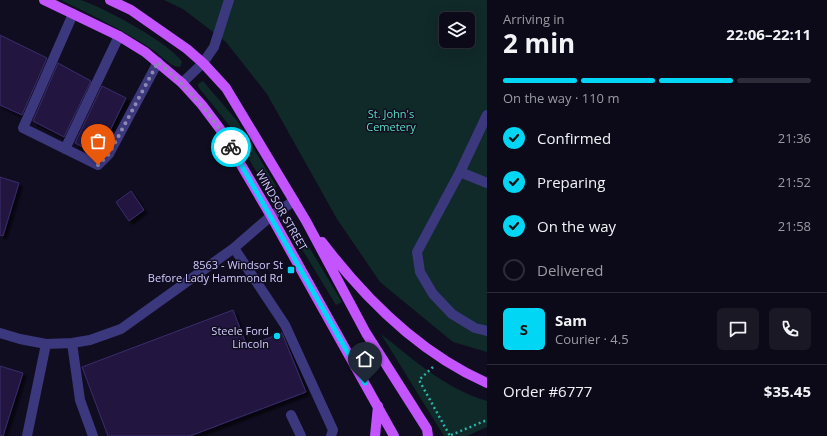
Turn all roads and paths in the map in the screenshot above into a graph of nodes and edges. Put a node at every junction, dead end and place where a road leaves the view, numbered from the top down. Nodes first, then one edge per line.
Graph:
1 (44, 0) edge
2 (110, 0) edge
3 (229, 0) edge
4 (73, 14) junction
5 (119, 36) junction
6 (158, 62) junction
7 (203, 63) junction
8 (182, 83) junction
9 (487, 115) edge
10 (65, 149) junction
11 (460, 172) junction
12 (487, 183) edge
13 (294, 201) junction
14 (271, 216) junction
15 (306, 221) junction
16 (234, 248) junction
17 (487, 331) edge
18 (0, 333) edge
19 (72, 343) junction
20 (46, 344) junction
21 (433, 366) dead end
22 (487, 383) edge
23 (378, 406) junction
24 (291, 414) dead end
25 (487, 420) edge
26 (27, 436) edge
27 (93, 436) edge
28 (301, 436) edge
29 (331, 436) edge
30 (375, 436) edge
31 (394, 436) edge
32 (428, 436) edge
33 (450, 436) edge

1 - 4 main road, WINDSOR STREET
2 - 7 main road, WINDSOR STREET
3 - 7 street
4 - 5 main road, WINDSOR STREET
4 - 10 street
5 - 6 main road, WINDSOR STREET
5 - 10 street
6 - 8 main road, WINDSOR STREET
6 - 10 street
7 - 8 street
7 - 13 main road, WINDSOR STREET
8 - 14 main road, WINDSOR STREET
9 - 11 street
11 - 12 street
11 - 17 street
13 - 14 street
13 - 15 main road, WINDSOR STREET
14 - 16 street
14 - 23 main road, WINDSOR STREET
15 - 22 main road
15 - 32 main road, WINDSOR STREET
16 - 19 street
16 - 29 street
18 - 20 street
19 - 20 street
19 - 27 street
20 - 26 street
21 - 33 path
23 - 30 main road
23 - 31 main road, WINDSOR STREET
24 - 28 street
25 - 33 path

